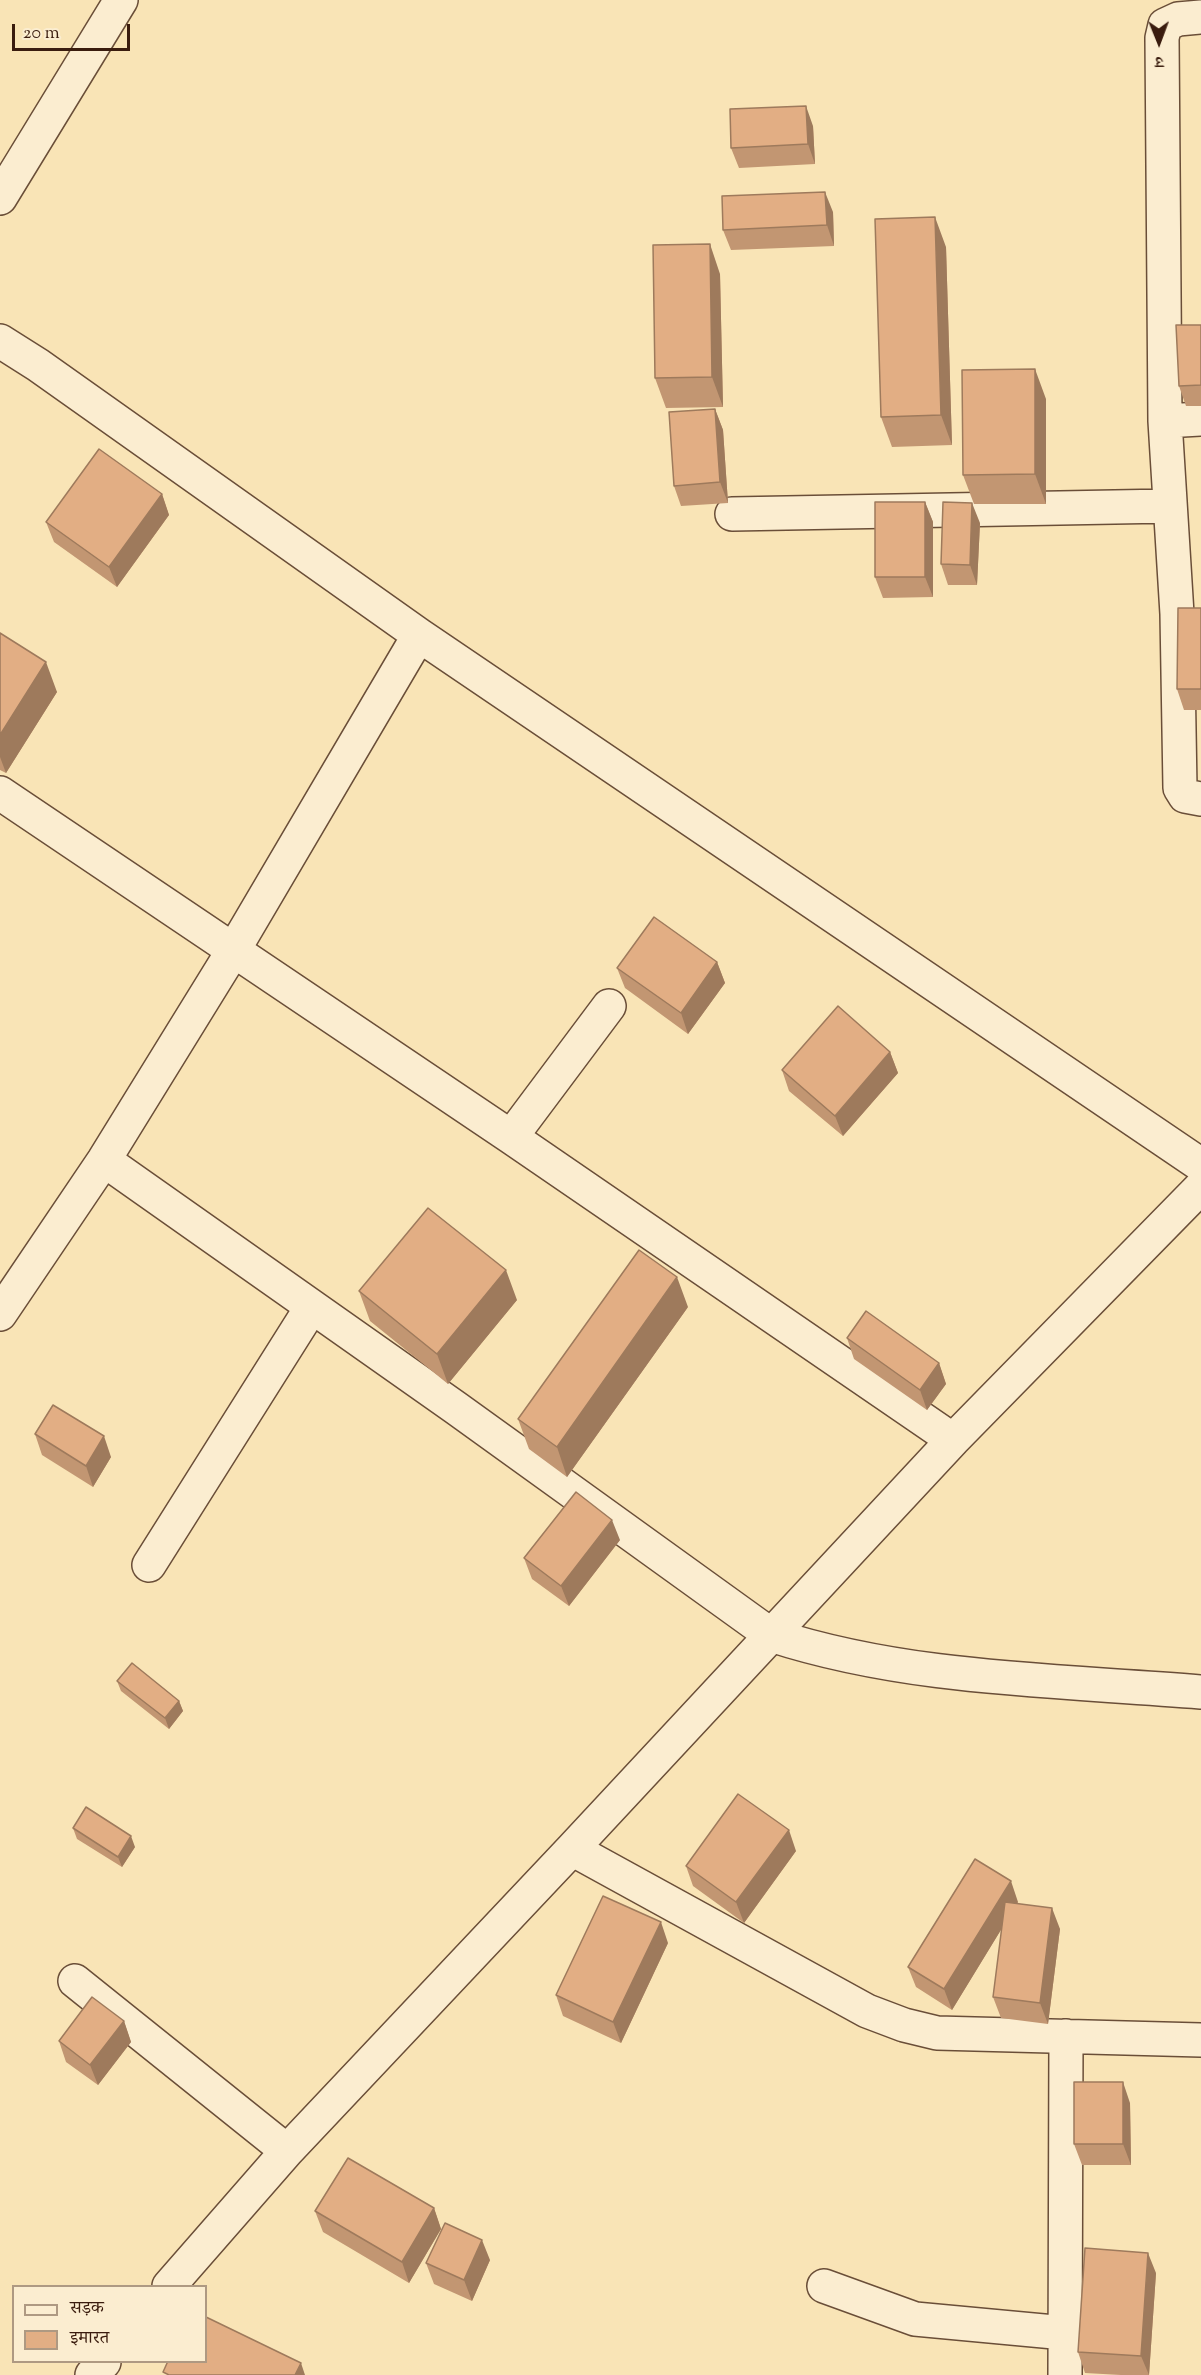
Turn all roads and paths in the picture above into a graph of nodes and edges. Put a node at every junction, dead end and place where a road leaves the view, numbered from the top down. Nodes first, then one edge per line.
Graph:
1 (121, 0) edge
2 (1201, 17) edge
3 (0, 198) edge
4 (0, 341) edge
5 (1201, 419) edge
6 (1165, 421) junction
7 (1169, 506) junction
8 (732, 514) dead end
9 (1189, 614) edge
10 (419, 635) junction
11 (0, 792) edge
12 (1201, 799) edge
13 (233, 951) junction
14 (609, 1006) dead end
15 (512, 1137) junction
16 (104, 1160) junction
17 (1201, 1165) edge
18 (1201, 1186) edge
19 (311, 1308) junction
20 (0, 1314) edge
21 (953, 1440) junction
22 (149, 1565) dead end
23 (771, 1635) junction
24 (1201, 1692) edge
25 (572, 1849) junction
26 (75, 1981) dead end
27 (1066, 2036) junction
28 (1201, 2040) edge
29 (287, 2151) junction
30 (170, 2285) edge
31 (824, 2286) dead end
32 (1065, 2334) junction
33 (102, 2363) edge
34 (92, 2375) edge
35 (1065, 2375) edge

1 - 3 street
2 - 6 street
4 - 10 street
5 - 6 street
6 - 7 street
7 - 8 street
7 - 9 street
9 - 12 street
10 - 13 street
10 - 17 street
11 - 13 street
13 - 15 street
13 - 16 street
14 - 15 street
15 - 21 street
16 - 19 street
16 - 20 street
18 - 21 street
19 - 22 street
19 - 23 street
21 - 23 street
23 - 24 street
23 - 25 street
25 - 27 street
25 - 29 street
26 - 29 street
27 - 28 street
27 - 32 street
29 - 30 street
31 - 32 street
32 - 35 street
33 - 34 street

